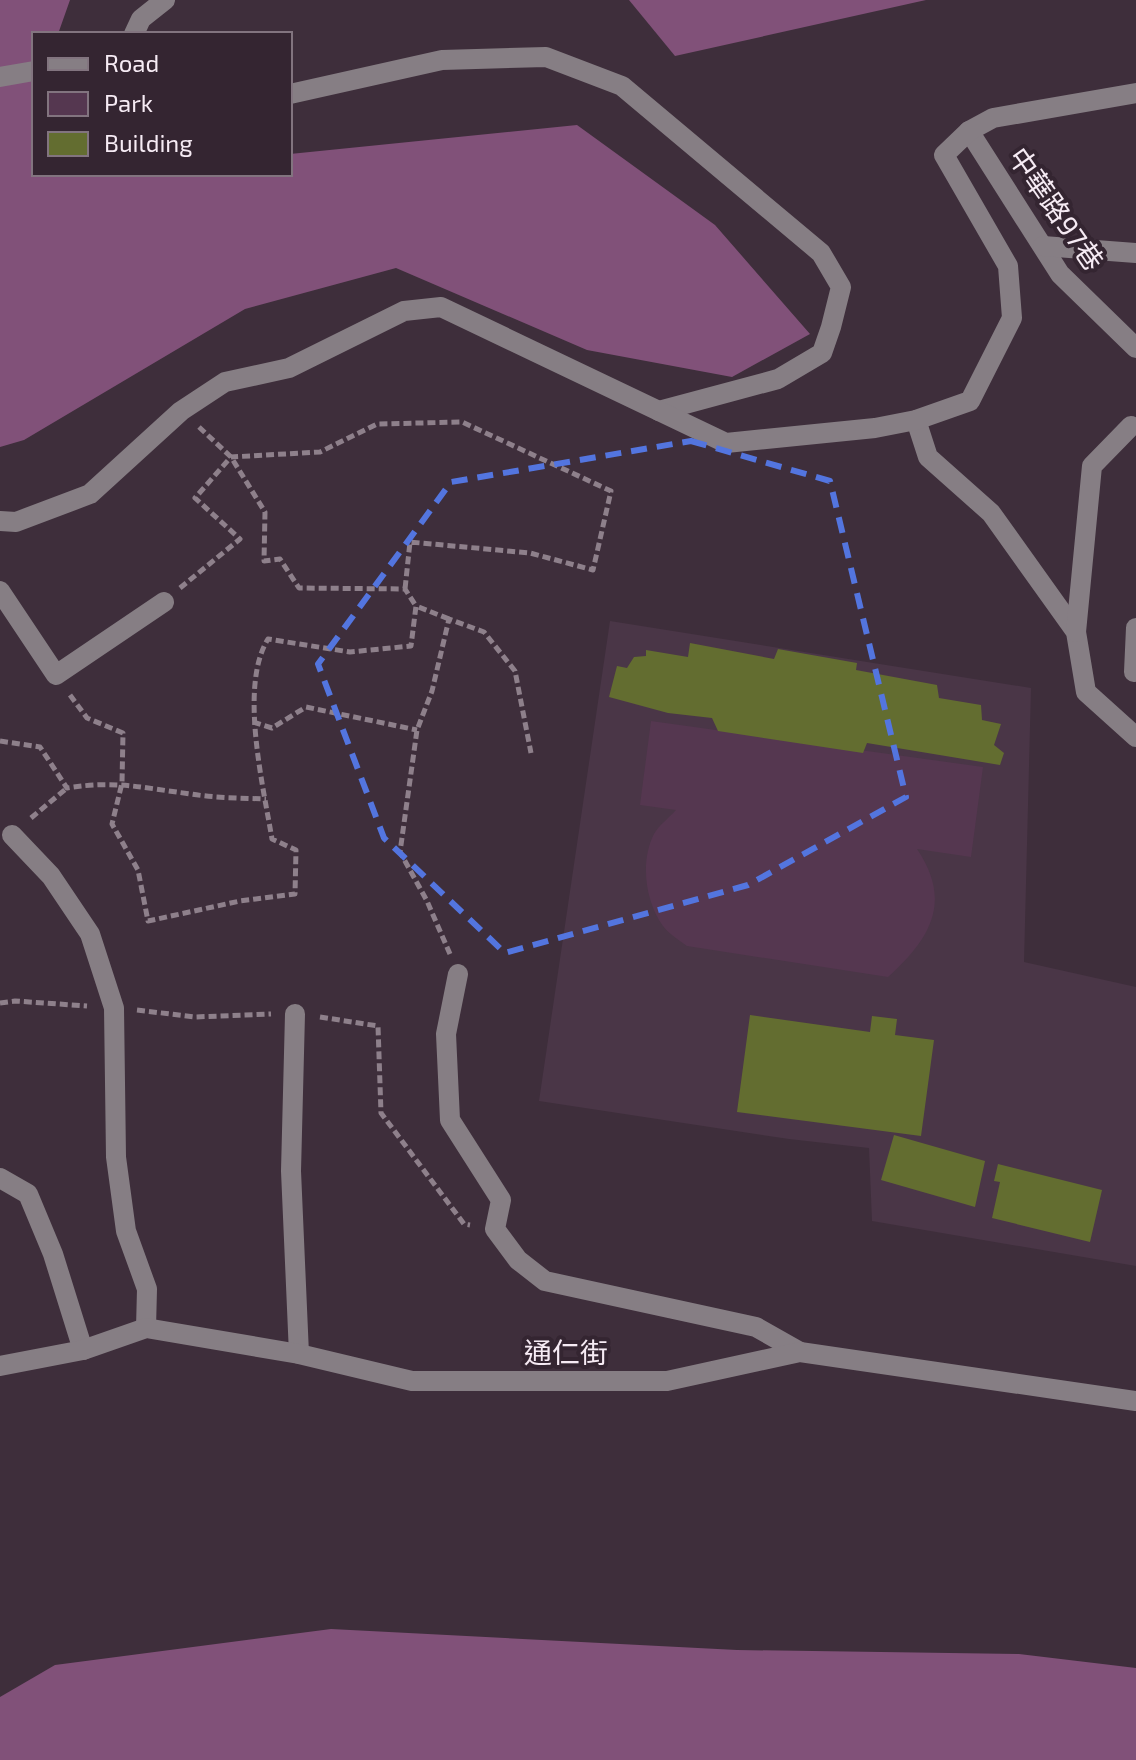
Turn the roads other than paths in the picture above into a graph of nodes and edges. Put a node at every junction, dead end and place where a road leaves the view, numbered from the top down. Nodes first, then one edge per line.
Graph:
1 (165, 0) edge
2 (135, 32) edge
3 (32, 71) edge
4 (0, 77) edge
5 (1136, 93) edge
6 (292, 94) edge
7 (969, 131) junction
8 (1043, 246) junction
9 (1136, 253) edge
10 (1136, 348) edge
11 (659, 411) junction
12 (916, 420) junction
13 (1134, 426) edge
14 (0, 521) edge
15 (0, 591) edge
16 (164, 602) road end
17 (1136, 628) edge
18 (1076, 632) junction
19 (1134, 672) edge
20 (1136, 737) edge
21 (12, 835) dead end
22 (458, 974) road end
23 (295, 1014) road end
24 (0, 1178) edge
25 (146, 1328) junction
26 (83, 1350) junction
27 (800, 1352) junction
28 (299, 1354) junction
29 (0, 1366) edge
30 (1136, 1399) edge

1 - 2 street
3 - 4 street
5 - 7 street
6 - 11 street
7 - 8 street, 中華路97巷
7 - 12 street
8 - 9 street
8 - 10 street, 中華路97巷
11 - 12 street
11 - 14 street
12 - 18 street
13 - 18 street
15 - 16 street
17 - 19 street
18 - 20 street
21 - 25 street
22 - 27 street
23 - 28 street
24 - 26 street
25 - 26 street, 通仁街
25 - 28 street, 通仁街
26 - 29 street, 通仁街
27 - 28 street, 通仁街
27 - 30 street, 通仁街

